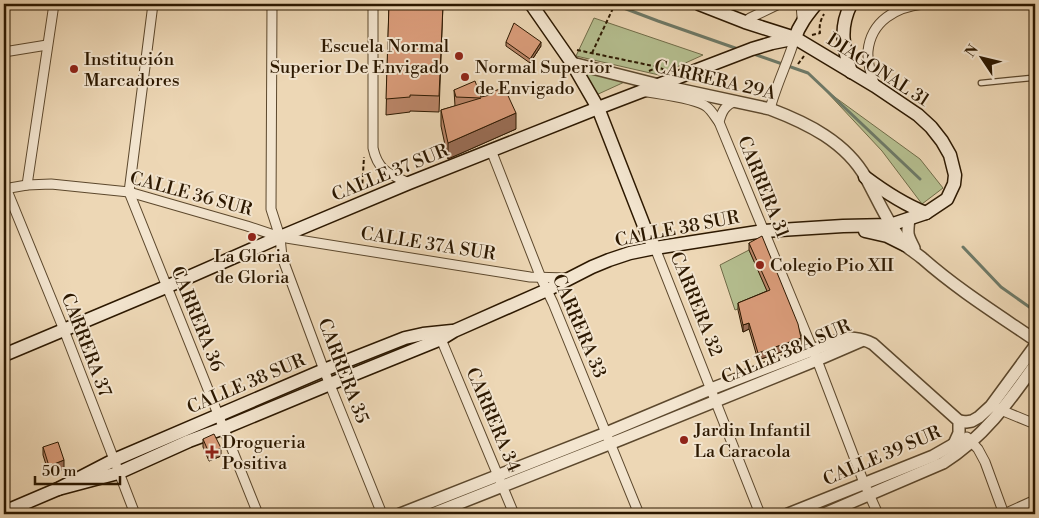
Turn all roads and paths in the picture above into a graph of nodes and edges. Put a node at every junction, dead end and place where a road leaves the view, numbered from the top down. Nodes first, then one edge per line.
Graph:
1 (54, 4) edge
2 (153, 4) edge
3 (272, 4) edge
4 (373, 4) edge
5 (531, 4) edge
6 (616, 4) edge
7 (699, 4) edge
8 (779, 4) edge
9 (801, 4) edge
10 (851, 4) edge
11 (923, 4) edge
12 (907, 5) edge
13 (822, 6) edge
14 (803, 20) junction
15 (745, 22) junction
16 (795, 38) junction
17 (47, 45) junction
18 (575, 49) dead end
19 (4, 52) edge
20 (592, 53) junction
21 (572, 63) junction
22 (658, 66) dead end
23 (851, 72) junction
24 (1035, 76) edge
25 (980, 82) dead end
26 (659, 85) junction
27 (875, 86) junction
28 (642, 91) junction
29 (737, 101) junction
30 (771, 103) junction
31 (598, 108) junction
32 (719, 122) junction
33 (491, 150) junction
34 (364, 156) dead end
35 (865, 176) junction
36 (409, 183) junction
37 (26, 185) junction
38 (5, 188) edge
39 (129, 192) junction
40 (361, 204) junction
41 (926, 213) junction
42 (909, 219) junction
43 (890, 225) junction
44 (843, 226) junction
45 (764, 231) junction
46 (280, 237) junction
47 (905, 245) junction
48 (655, 248) junction
49 (918, 254) junction
50 (541, 278) junction
51 (572, 278) junction
52 (166, 287) junction
53 (547, 290) junction
54 (64, 330) junction
55 (454, 331) junction
56 (441, 339) junction
57 (1035, 340) edge
58 (1035, 346) edge
59 (4, 355) edge
60 (816, 355) junction
61 (1035, 365) edge
62 (324, 370) junction
63 (330, 384) junction
64 (711, 389) junction
65 (716, 401) junction
66 (997, 408) junction
67 (218, 415) junction
68 (959, 421) junction
69 (1035, 424) edge
70 (224, 428) junction
71 (606, 433) junction
72 (970, 439) junction
73 (610, 444) junction
74 (954, 444) junction
75 (114, 460) junction
76 (118, 473) junction
77 (498, 475) junction
78 (864, 482) junction
79 (503, 487) junction
80 (58, 489) junction
81 (870, 495) junction
82 (1035, 500) edge
83 (5, 511) edge
84 (136, 514) edge
85 (258, 514) edge
86 (382, 514) edge
87 (400, 514) edge
88 (432, 514) edge
89 (514, 514) edge
90 (639, 514) edge
91 (760, 514) edge
92 (788, 514) edge
93 (824, 514) edge
94 (878, 514) edge
95 (1004, 514) edge

1 - 17 street
2 - 39 street
3 - 46 street, CARRERA 35
4 - 36 street
5 - 21 main road, CARRERA 32
6 - 20 path
7 - 15 main road, DIAGONAL 31
8 - 15 street
9 - 14 street
10 - 23 main road
11 - 12 street
12 - 27 street
13 - 14 main road
13 - 16 path
14 - 16 main road
15 - 16 main road, DIAGONAL 31
16 - 23 main road, DIAGONAL 31
16 - 26 main road, CALLE 37 SUR
16 - 30 street
17 - 19 street
17 - 37 street
18 - 20 path
20 - 22 path
21 - 26 street, CARRERA 29A
21 - 31 main road, CARRERA 32
23 - 27 main road, DIAGONAL 31
24 - 25 lane
26 - 28 main road, CALLE 37 SUR
26 - 29 street, CARRERA 29A
27 - 41 main road, DIAGONAL 31
28 - 31 main road, CALLE 37 SUR
28 - 32 street
29 - 30 street, CARRERA 29A
29 - 32 street, CARRERA 31
30 - 35 street, CARRERA 29A
31 - 33 main road, CALLE 37 SUR
31 - 48 main road, CARRERA 32
32 - 45 street, CARRERA 31
33 - 36 main road, CALLE 37 SUR
33 - 50 street, CARRERA 33
34 - 40 path
35 - 41 main road
35 - 43 street, CARRERA 29A
36 - 40 main road, CALLE 37 SUR
37 - 38 street, CALLE 36 SUR
37 - 39 street, CALLE 36 SUR
38 - 54 street, CARRERA 37
39 - 46 street, CALLE 36 SUR
39 - 52 street, CARRERA 36
40 - 46 main road, CALLE 37 SUR
41 - 42 main road, DIAGONAL 31
42 - 43 main road, DIAGONAL 31
42 - 49 street
43 - 44 main road, CALLE 38 SUR
43 - 47 street, CARRERA 29A
44 - 45 main road, CALLE 38 SUR
44 - 47 main road
45 - 48 main road, CALLE 38 SUR
45 - 60 street, CARRERA 31
46 - 50 street, CALLE 37A SUR
46 - 52 main road, CALLE 37 SUR
46 - 62 street, CARRERA 35
47 - 49 street, CARRERA 29A
48 - 51 main road, CALLE 38 SUR
48 - 64 street, CARRERA 32
49 - 57 street, CARRERA 29A
50 - 51 street, CALLE 37A SUR
50 - 53 street, CARRERA 33
51 - 53 main road, CALLE 38 SUR
52 - 54 main road, CALLE 37 SUR
52 - 67 street, CARRERA 36
53 - 55 main road, CALLE 38 SUR
53 - 71 street, CARRERA 33
54 - 59 main road, CALLE 37 SUR
54 - 75 street, CARRERA 37
55 - 56 main road, CALLE 38 SUR
55 - 62 main road, CALLE 38 SUR
56 - 63 main road, CALLE 38 SUR
56 - 77 street, CARRERA 34
58 - 66 street, CALLE 39 SUR
60 - 64 street, CALLE 38A SUR
60 - 65 street, CALLE 38A SUR
60 - 68 street, CALLE 38A SUR
60 - 78 street, CARRERA 31
61 - 66 street, CALLE 39 SUR
62 - 63 street, CARRERA 35
62 - 67 main road, CALLE 38 SUR
63 - 70 main road, CALLE 38 SUR
63 - 86 street, CARRERA 35
64 - 65 street, CARRERA 32
64 - 71 street, CALLE 38A SUR
65 - 73 street, CALLE 38A SUR
65 - 91 street, CARRERA 32
66 - 68 street, CALLE 39 SUR
66 - 69 street
66 - 72 street, CALLE 39 SUR
67 - 70 street, CARRERA 36
67 - 75 main road, CALLE 38 SUR
68 - 74 street
70 - 76 main road, CALLE 38 SUR
70 - 85 street, CARRERA 36
71 - 73 street, CARRERA 33
71 - 77 street, CALLE 38A SUR
72 - 74 street, CALLE 39 SUR
72 - 81 street, CALLE 39 SUR
72 - 95 street
73 - 79 street, CALLE 38A SUR
73 - 90 street, CARRERA 33
74 - 78 street, CALLE 39 SUR
75 - 76 street, CARRERA 37
75 - 80 main road, CALLE 38 SUR
76 - 80 main road, CALLE 38 SUR
76 - 84 street, CARRERA 37
77 - 79 street, CARRERA 34
77 - 87 street, CALLE 38A SUR
78 - 81 street, CARRERA 31
78 - 92 street, CALLE 39 SUR
79 - 88 street, CALLE 38A SUR
79 - 89 street, CARRERA 34
80 - 83 main road, CALLE 38 SUR
81 - 93 street, CALLE 39 SUR
81 - 94 street, CARRERA 31
82 - 95 street

